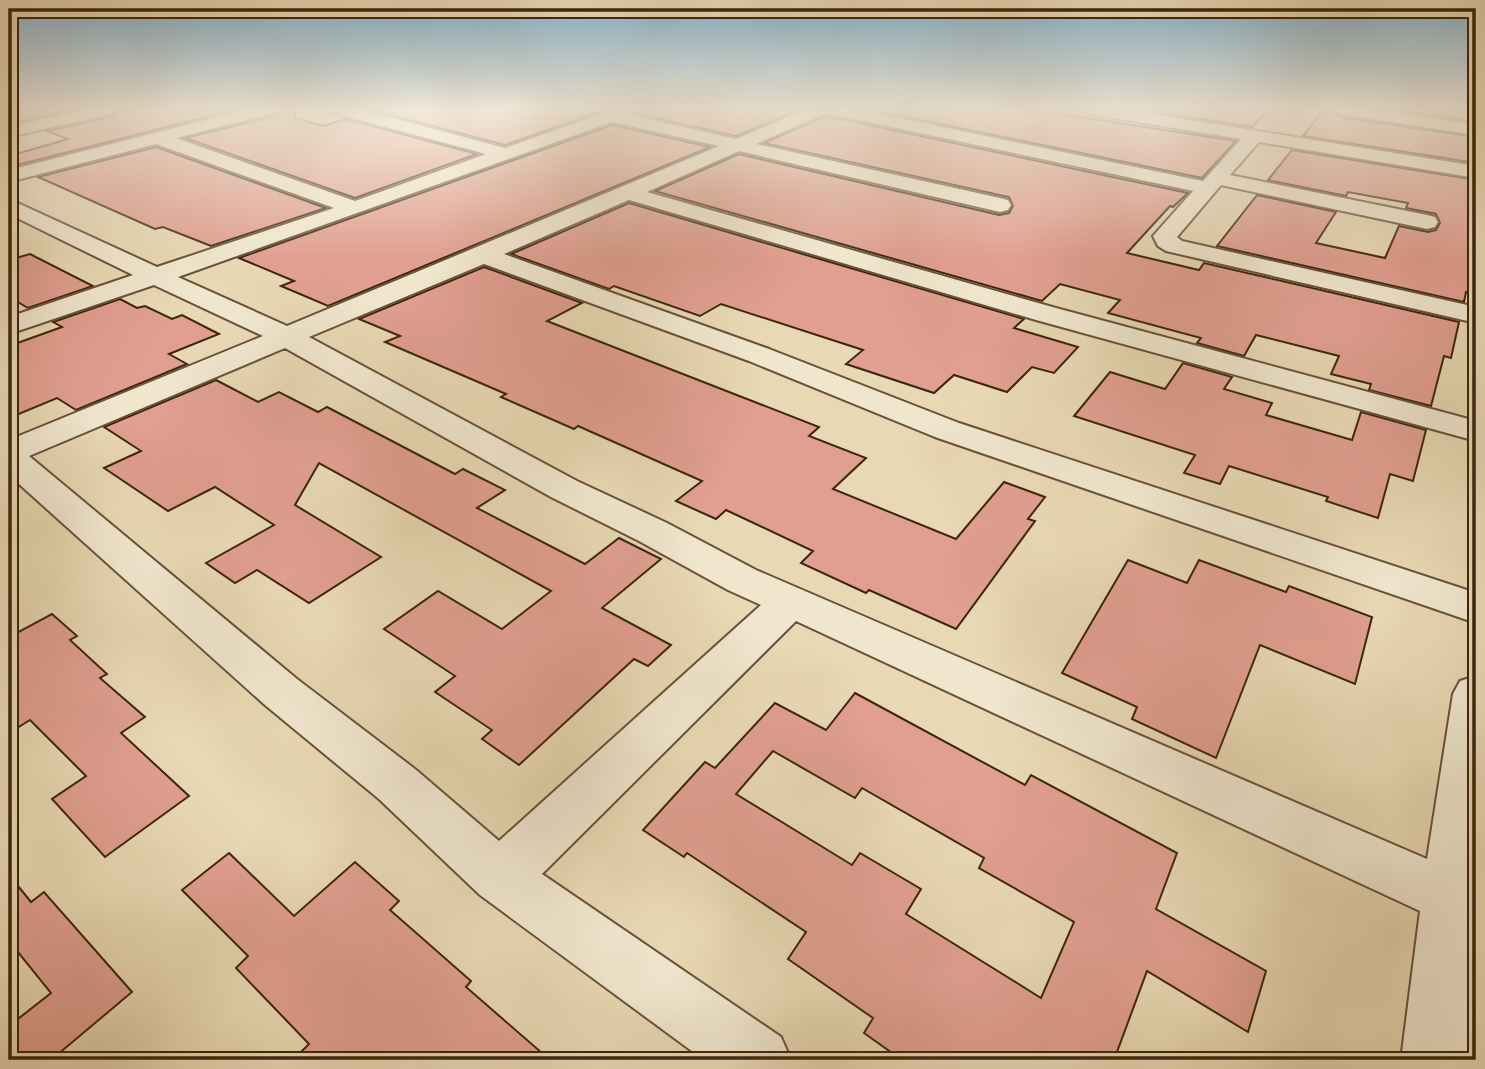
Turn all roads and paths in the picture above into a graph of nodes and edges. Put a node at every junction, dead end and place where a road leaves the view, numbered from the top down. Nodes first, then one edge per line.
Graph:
1 (73, 159) edge
2 (216, 159) edge
3 (487, 159) edge
4 (704, 159) edge
5 (798, 159) edge
6 (1087, 159) edge
7 (1233, 159) edge
8 (1395, 159) edge
9 (1476, 172) edge
10 (9, 176) edge
11 (1211, 183) junction
12 (625, 192) junction
13 (9, 205) edge
14 (1000, 205) dead end
15 (355, 208) junction
16 (1427, 222) dead end
17 (483, 255) junction
18 (157, 275) junction
19 (1476, 315) edge
20 (9, 326) edge
21 (285, 336) junction
22 (1476, 431) edge
23 (9, 455) edge
24 (791, 601) junction
25 (1476, 608) edge
26 (1476, 694) edge
27 (500, 877) junction
28 (1450, 897) junction
29 (758, 1060) edge
30 (1434, 1060) edge

1 - 10 street
2 - 15 street
3 - 15 street
4 - 12 street
5 - 14 street
6 - 11 street
7 - 11 street
8 - 9 street
11 - 16 street
11 - 19 street
12 - 17 street
12 - 22 street
13 - 18 street
15 - 18 street
17 - 21 street
17 - 25 street
18 - 20 street
18 - 21 street
21 - 23 street
21 - 24 street
23 - 27 street
24 - 27 street
24 - 28 street
26 - 28 street
27 - 29 street
28 - 30 street

